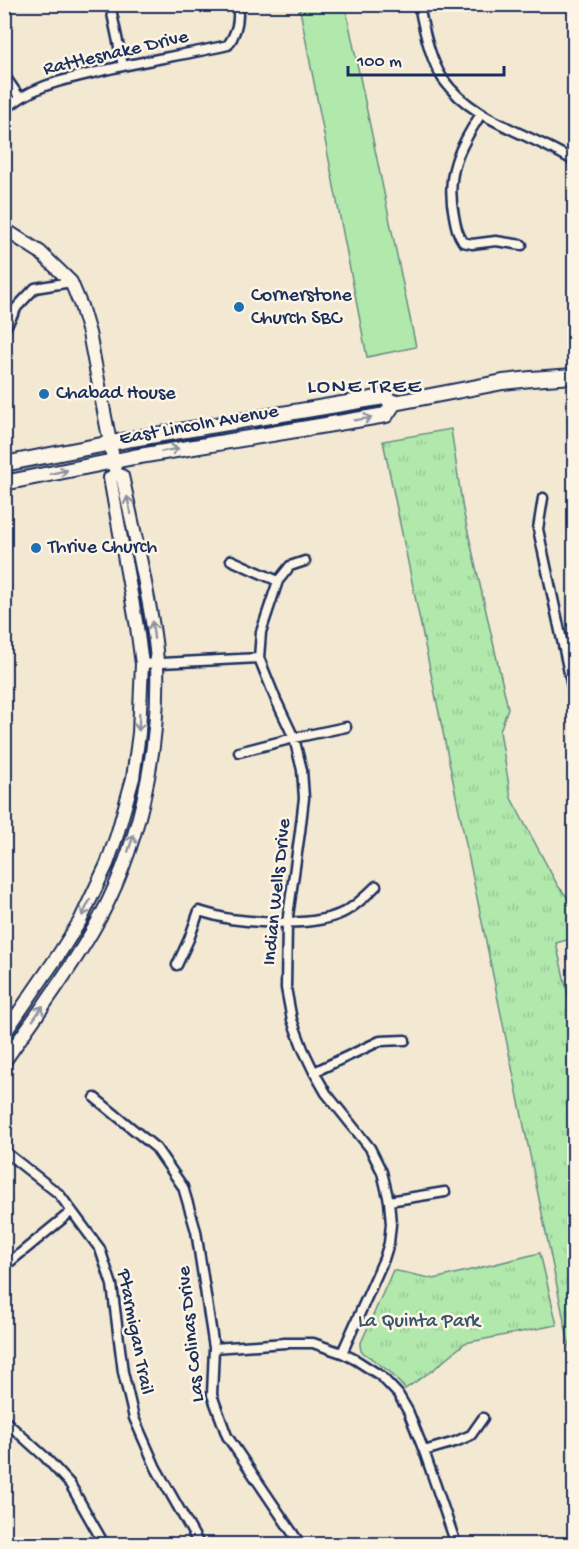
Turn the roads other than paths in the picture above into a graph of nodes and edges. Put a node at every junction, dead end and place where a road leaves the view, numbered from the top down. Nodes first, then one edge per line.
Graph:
1 (110, 4) edge
2 (237, 4) edge
3 (419, 4) edge
4 (123, 66) junction
5 (4, 75) edge
6 (20, 98) junction
7 (4, 111) edge
8 (481, 114) junction
9 (574, 161) edge
10 (4, 229) edge
11 (522, 245) dead end
12 (71, 282) junction
13 (4, 330) edge
14 (574, 376) edge
15 (394, 403) junction
16 (109, 444) junction
17 (4, 464) edge
18 (114, 467) junction
19 (4, 483) edge
20 (543, 498) dead end
21 (231, 560) dead end
22 (305, 561) dead end
23 (278, 582) junction
24 (259, 658) junction
25 (571, 659) edge
26 (157, 663) junction
27 (142, 664) junction
28 (574, 696) edge
29 (346, 727) dead end
30 (294, 738) junction
31 (239, 752) dead end
32 (376, 886) dead end
33 (287, 923) junction
34 (177, 965) dead end
35 (4, 1034) edge
36 (405, 1040) dead end
37 (4, 1062) edge
38 (314, 1072) junction
39 (95, 1098) dead end
40 (4, 1151) edge
41 (445, 1192) dead end
42 (389, 1201) junction
43 (72, 1211) junction
44 (4, 1264) edge
45 (214, 1348) junction
46 (342, 1353) junction
47 (483, 1418) dead end
48 (4, 1420) edge
49 (424, 1450) junction
50 (104, 1545) edge
51 (200, 1545) edge
52 (300, 1545) edge
53 (456, 1545) edge

1 - 4 street
2 - 4 street, Rattlesnake Drive
3 - 8 street
4 - 6 street, Rattlesnake Drive
5 - 6 street
6 - 7 street, Rattlesnake Drive
8 - 9 street
8 - 11 street
10 - 12 street
12 - 13 street
12 - 16 street
14 - 15 main road, East Lincoln Avenue
15 - 16 main road, East Lincoln Avenue
18 -> 15 main road, East Lincoln Avenue
16 - 17 main road, East Lincoln Avenue
16 - 18 street
19 -> 18 main road, East Lincoln Avenue
26 -> 18 street
18 - 27 street
20 - 25 street
21 - 23 street
22 - 23 street, Indian Wells Drive
23 - 24 street, Indian Wells Drive
24 - 26 street
24 - 30 street, Indian Wells Drive
25 - 28 street
26 - 27 street
37 -> 26 street
27 -> 35 street
29 - 30 street
30 - 31 street
30 - 33 street, Indian Wells Drive
32 - 33 street
33 - 34 street
33 - 38 street, Indian Wells Drive
36 - 38 street
38 - 42 street, Indian Wells Drive
39 - 45 street, Las Colinas Drive
40 - 43 street, Ptarmigan Trail
41 - 42 street
42 - 46 street, Indian Wells Drive
43 - 44 street
43 - 51 street, Ptarmigan Trail
45 - 46 street
45 - 52 street, Las Colinas Drive
46 - 49 street
47 - 49 street
48 - 50 street
49 - 53 street

